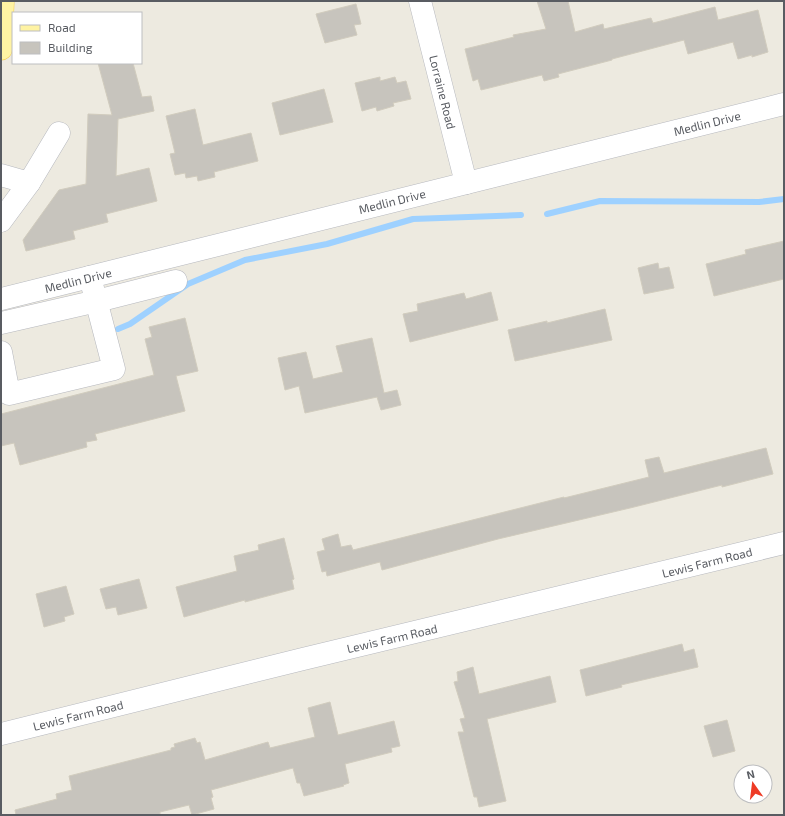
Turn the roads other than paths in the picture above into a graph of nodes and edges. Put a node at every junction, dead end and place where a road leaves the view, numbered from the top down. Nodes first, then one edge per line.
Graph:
1 (3, 1) edge
2 (420, 1) edge
3 (1, 49) edge
4 (784, 104) edge
5 (59, 133) dead end
6 (1, 175) edge
7 (466, 182) junction
8 (29, 183) junction
9 (1, 221) edge
10 (90, 277) junction
11 (176, 281) dead end
12 (1, 299) edge
13 (97, 302) junction
14 (1, 324) edge
15 (1, 352) edge
16 (784, 543) edge
17 (1, 734) edge

1 - 3 main road
2 - 7 street, Lorraine Road
4 - 7 street, Medlin Drive
5 - 8 street
6 - 8 street
7 - 10 street, Medlin Drive
8 - 9 street
10 - 12 street, Medlin Drive
10 - 13 street
11 - 13 street
13 - 14 street
13 - 15 street
16 - 17 street, Lewis Farm Road

